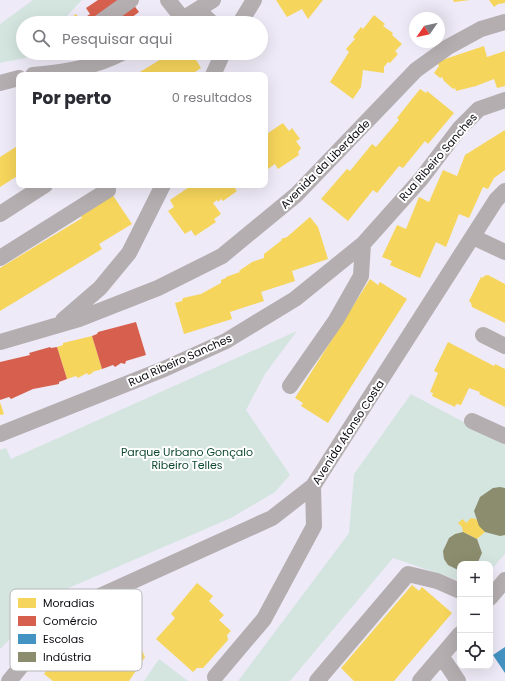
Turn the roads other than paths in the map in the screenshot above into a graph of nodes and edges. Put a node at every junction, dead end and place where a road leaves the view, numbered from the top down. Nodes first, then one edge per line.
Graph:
1 (131, 0) edge
2 (168, 0) edge
3 (213, 0) edge
4 (254, 0) edge
5 (198, 10) junction
6 (109, 16) edge
7 (177, 16) edge
8 (188, 16) edge
9 (204, 16) edge
10 (244, 16) edge
11 (505, 22) edge
12 (104, 60) edge
13 (220, 60) edge
14 (68, 72) edge
15 (214, 72) edge
16 (16, 79) edge
17 (0, 83) edge
18 (505, 100) edge
19 (40, 188) edge
20 (108, 188) edge
21 (162, 188) edge
22 (505, 191) edge
23 (0, 214) edge
24 (473, 237) junction
25 (363, 244) junction
26 (505, 252) edge
27 (0, 258) edge
28 (59, 324) junction
29 (483, 335) dead end
30 (0, 342) edge
31 (505, 346) edge
32 (290, 386) dead end
33 (472, 421) dead end
34 (0, 434) edge
35 (505, 436) edge
36 (313, 486) junction
37 (505, 580) edge
38 (115, 589) edge
39 (457, 590) edge
40 (491, 597) edge
41 (457, 638) edge
42 (442, 657) junction
43 (214, 677) dead end
44 (317, 681) edge
45 (420, 681) edge
46 (458, 681) edge

1 - 6 street
2 - 7 street
3 - 5 street
4 - 10 street
5 - 8 street
5 - 9 street
11 - 28 street, Avenida da Liberdade
12 - 14 street
13 - 15 street
16 - 17 street
18 - 25 street, Rua Ribeiro Sanches
19 - 23 street
20 - 27 street
21 - 28 street
22 - 24 street, Avenida Afonso Costa
24 - 26 street
24 - 36 street, Avenida Afonso Costa
25 - 32 street
25 - 34 street, Rua Ribeiro Sanches
28 - 30 street, Avenida da Liberdade
29 - 31 street
33 - 35 street
36 - 38 street, Avenida Afonso Costa
36 - 43 street
37 - 40 street
39 - 44 street
41 - 42 street
42 - 45 street
42 - 46 street

